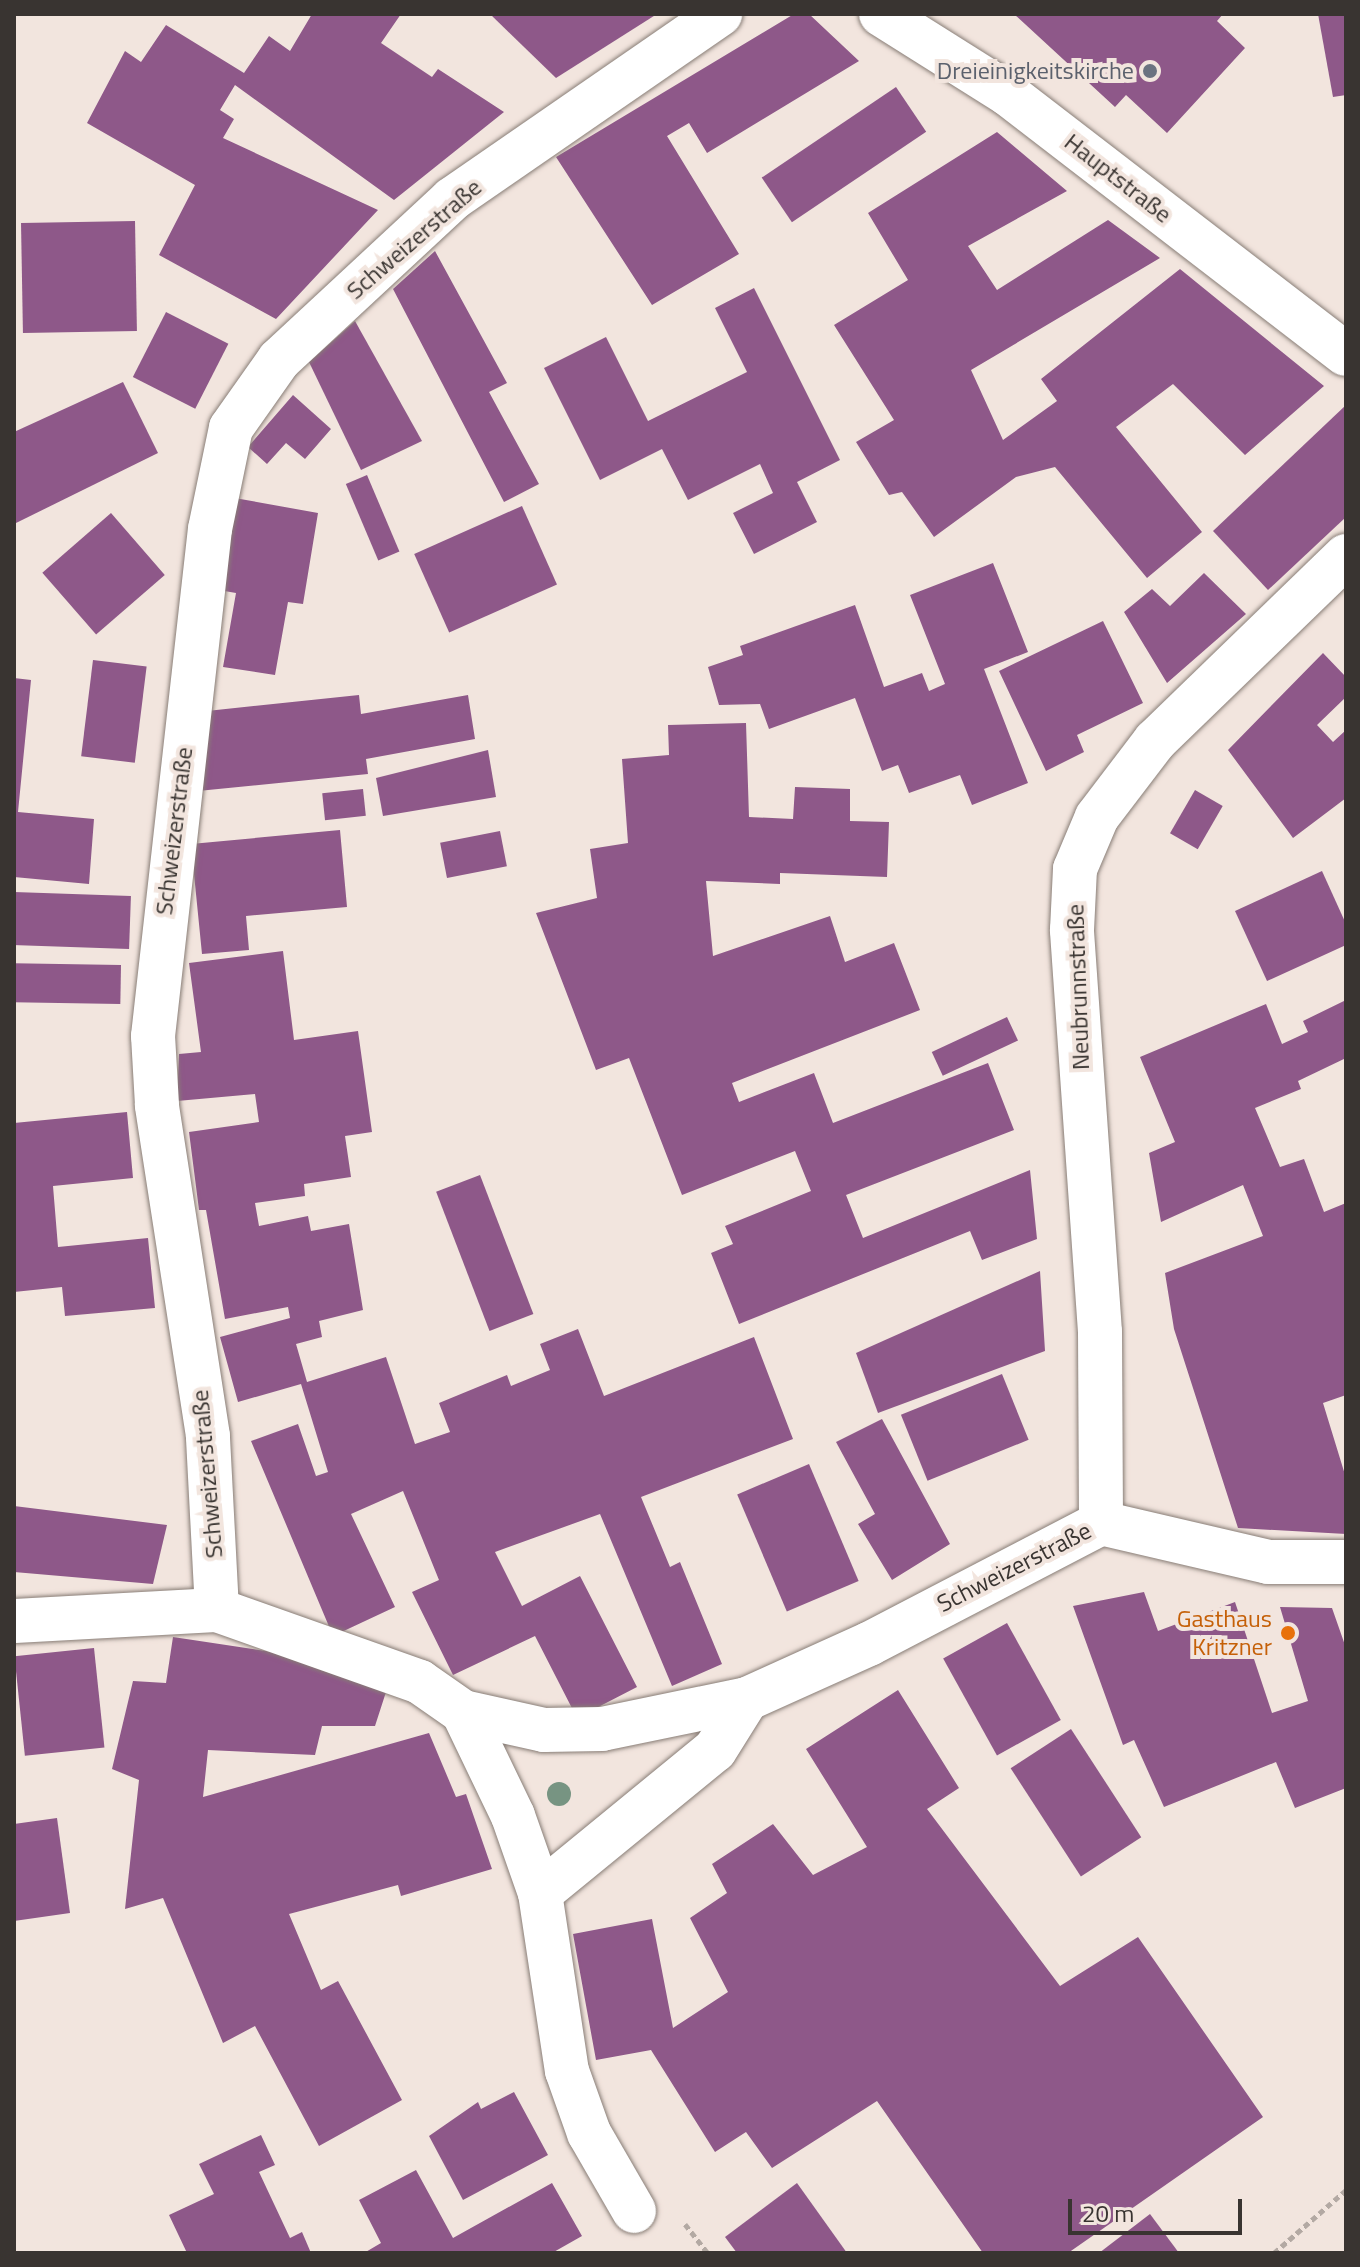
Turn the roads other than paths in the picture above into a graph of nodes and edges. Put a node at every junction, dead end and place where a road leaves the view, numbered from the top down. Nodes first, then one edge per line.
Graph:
1 (720, 14) edge
2 (881, 14) edge
3 (1346, 354) edge
4 (1346, 556) edge
5 (1101, 1523) junction
6 (1346, 1562) edge
7 (217, 1610) junction
8 (14, 1621) edge
9 (747, 1699) junction
10 (463, 1712) junction
11 (540, 1893) junction
12 (634, 2211) dead end

1 - 7 street, Schweizerstraße
2 - 3 street, Hauptstraße
4 - 5 street, Neubrunnstraße
5 - 6 street, Schweizerstraße
5 - 9 street, Schweizerstraße
7 - 8 street
7 - 10 street, Schweizerstraße
9 - 10 street, Schweizerstraße
9 - 11 street
10 - 11 street, Schweizerstraße
11 - 12 street, Schweizerstraße

